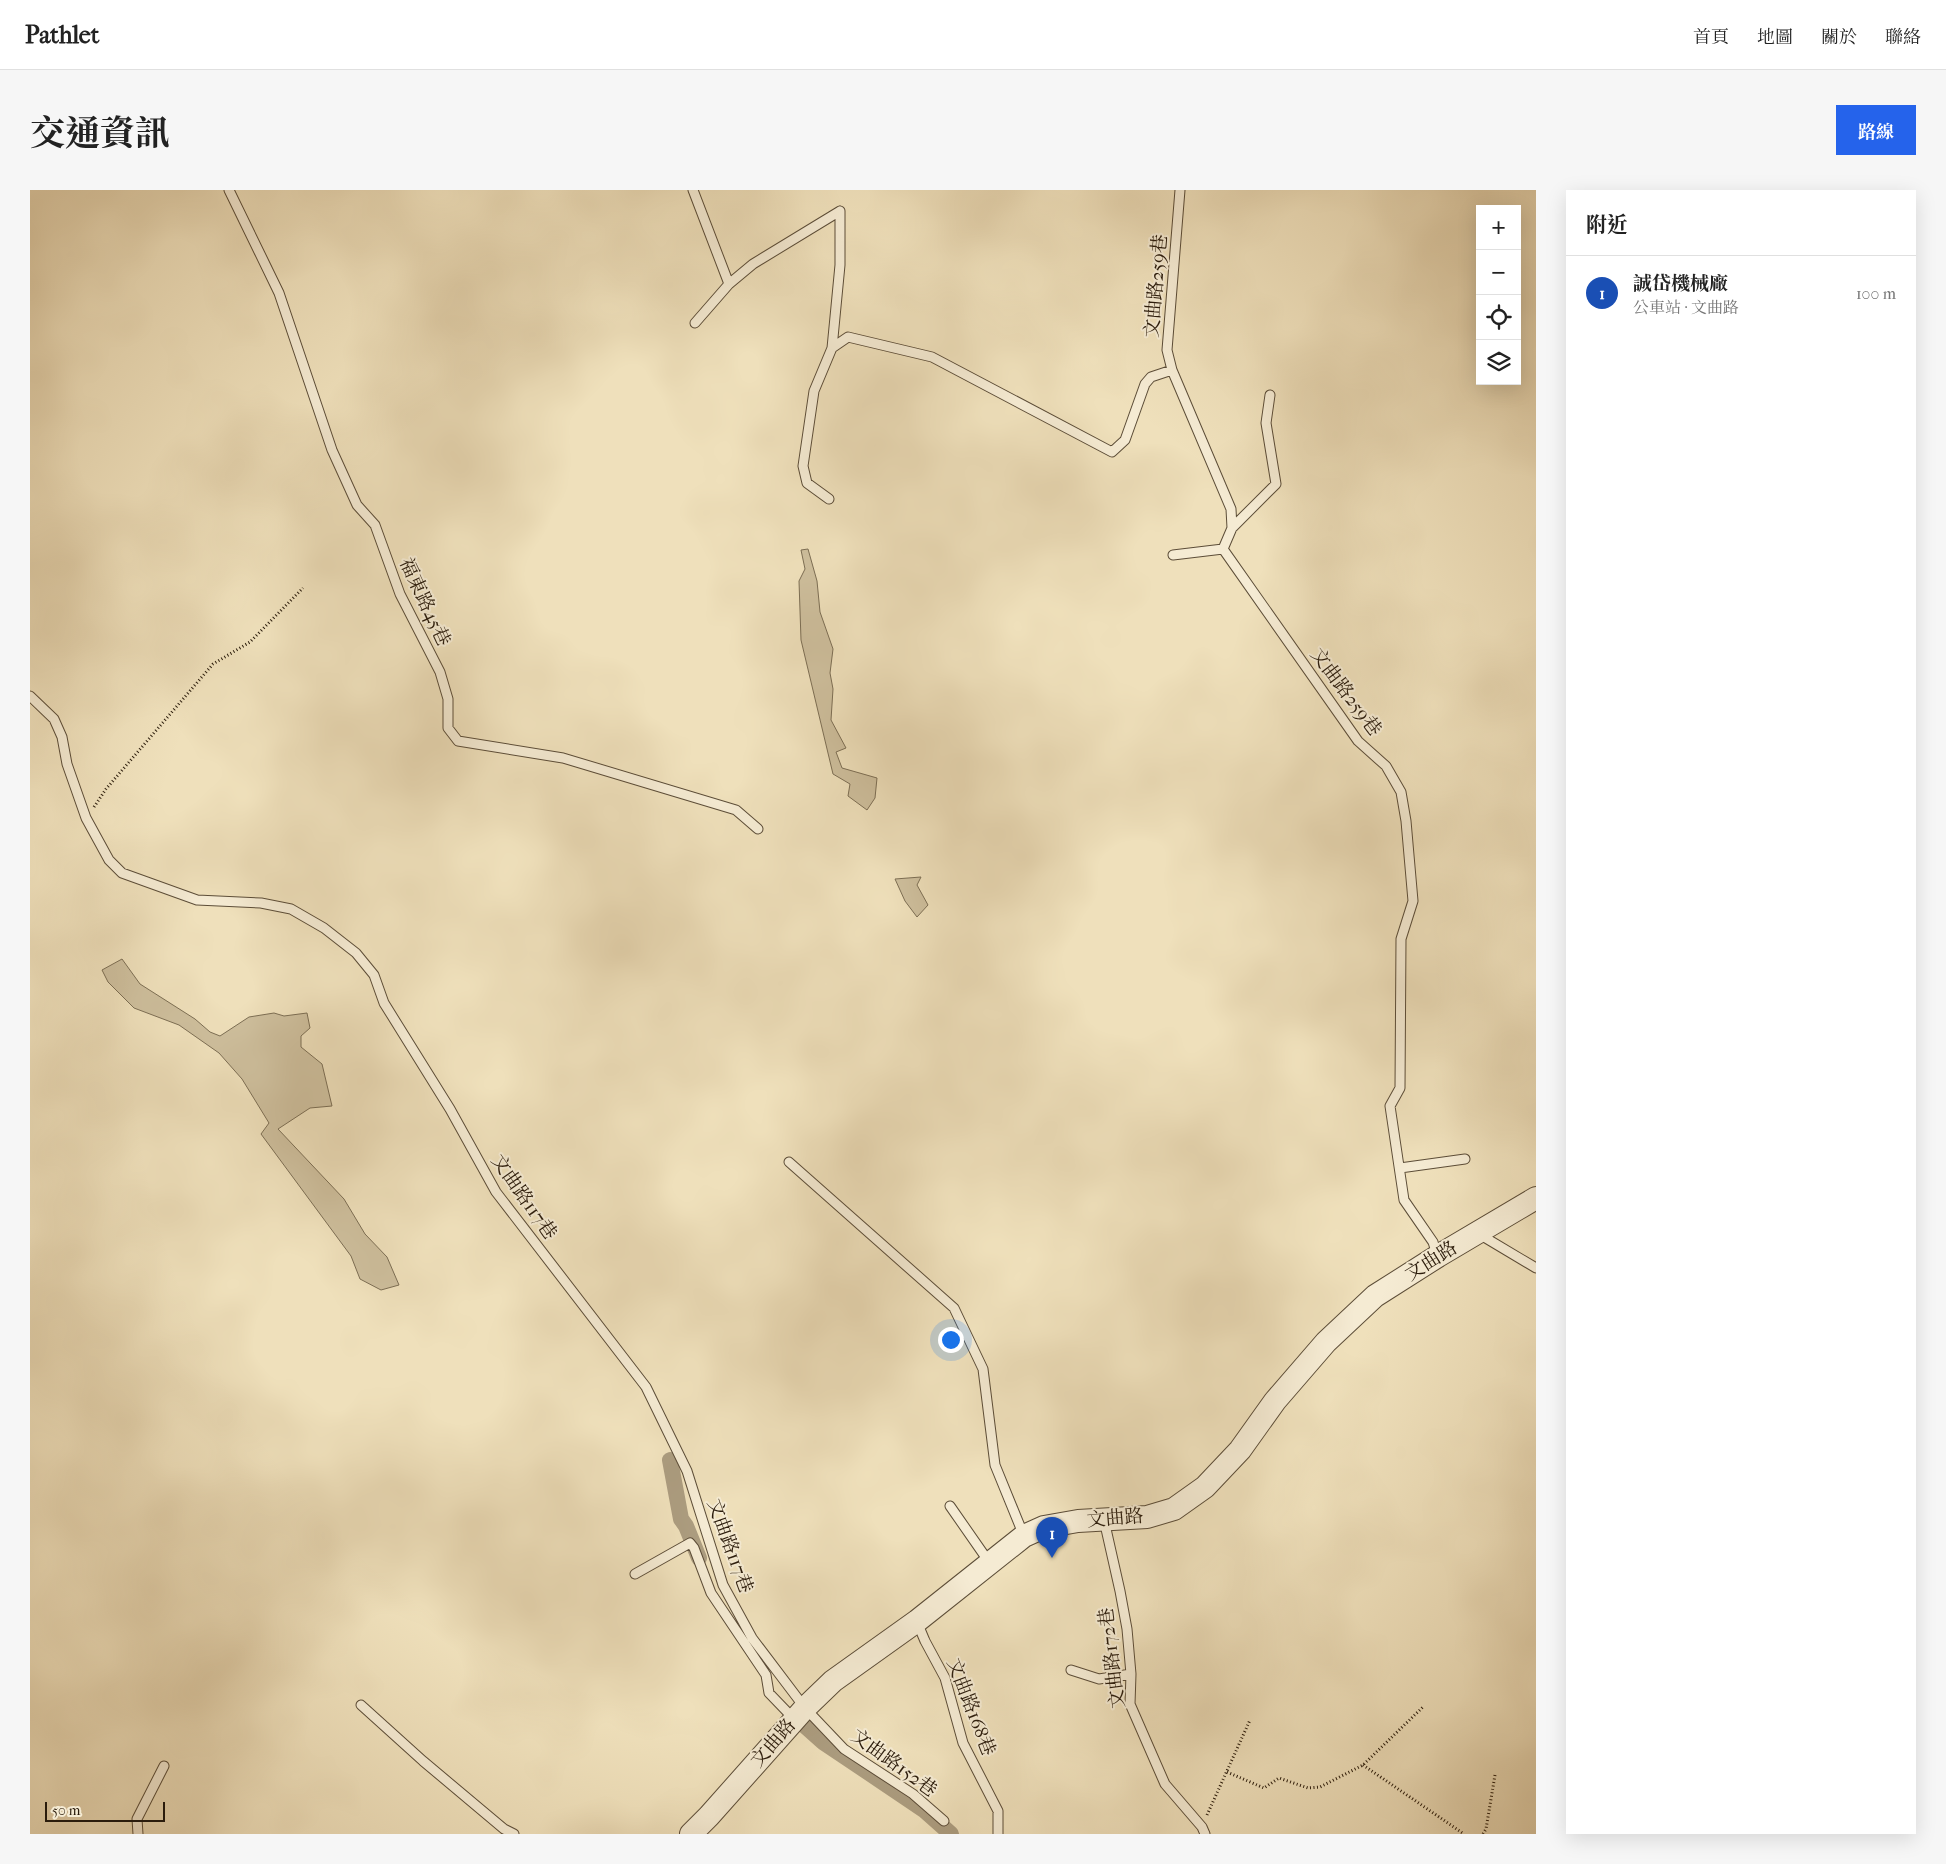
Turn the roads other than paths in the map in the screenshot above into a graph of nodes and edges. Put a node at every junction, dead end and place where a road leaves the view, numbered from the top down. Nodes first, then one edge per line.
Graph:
1 (229, 190) edge
2 (692, 190) edge
3 (1180, 190) edge
4 (729, 284) junction
5 (695, 323) dead end
6 (832, 348) junction
7 (1172, 370) junction
8 (1270, 396) dead end
9 (829, 499) dead end
10 (1232, 528) junction
11 (1223, 549) junction
12 (1173, 555) dead end
13 (30, 696) edge
14 (758, 829) dead end
15 (1466, 1159) dead end
16 (789, 1162) dead end
17 (1400, 1168) junction
18 (1536, 1198) edge
19 (1476, 1232) junction
20 (1438, 1256) junction
21 (1536, 1268) edge
22 (950, 1506) dead end
23 (1104, 1520) junction
24 (1024, 1536) junction
25 (989, 1562) junction
26 (636, 1574) dead end
27 (917, 1621) junction
28 (1071, 1670) dead end
29 (1131, 1674) junction
30 (361, 1705) dead end
31 (800, 1714) junction
32 (164, 1766) dead end
33 (944, 1821) dead end
34 (1204, 1831) edge
35 (138, 1834) edge
36 (514, 1834) edge
37 (693, 1834) edge
38 (998, 1834) edge

1 - 14 lane, 福東路45巷
2 - 4 lane
3 - 7 lane, 文曲路259巷
4 - 5 lane
4 - 6 lane
6 - 7 lane
6 - 9 lane
7 - 10 lane, 文曲路259巷
8 - 10 lane
10 - 11 lane
11 - 12 lane
11 - 17 lane, 文曲路259巷
13 - 31 lane, 文曲路117巷
15 - 17 lane
16 - 24 lane
17 - 20 lane, 文曲路259巷
18 - 19 street, 文曲路
19 - 20 street, 文曲路
19 - 21 lane
20 - 23 street, 文曲路
22 - 25 lane
23 - 24 street, 文曲路
23 - 29 lane, 文曲路172巷
24 - 25 street, 文曲路
25 - 27 street, 文曲路
26 - 31 lane
27 - 31 street, 文曲路
27 - 38 lane, 文曲路168巷
28 - 29 lane
29 - 34 lane, 文曲路172巷
30 - 36 lane
31 - 33 lane, 文曲路152巷
31 - 37 street, 文曲路
32 - 35 lane

